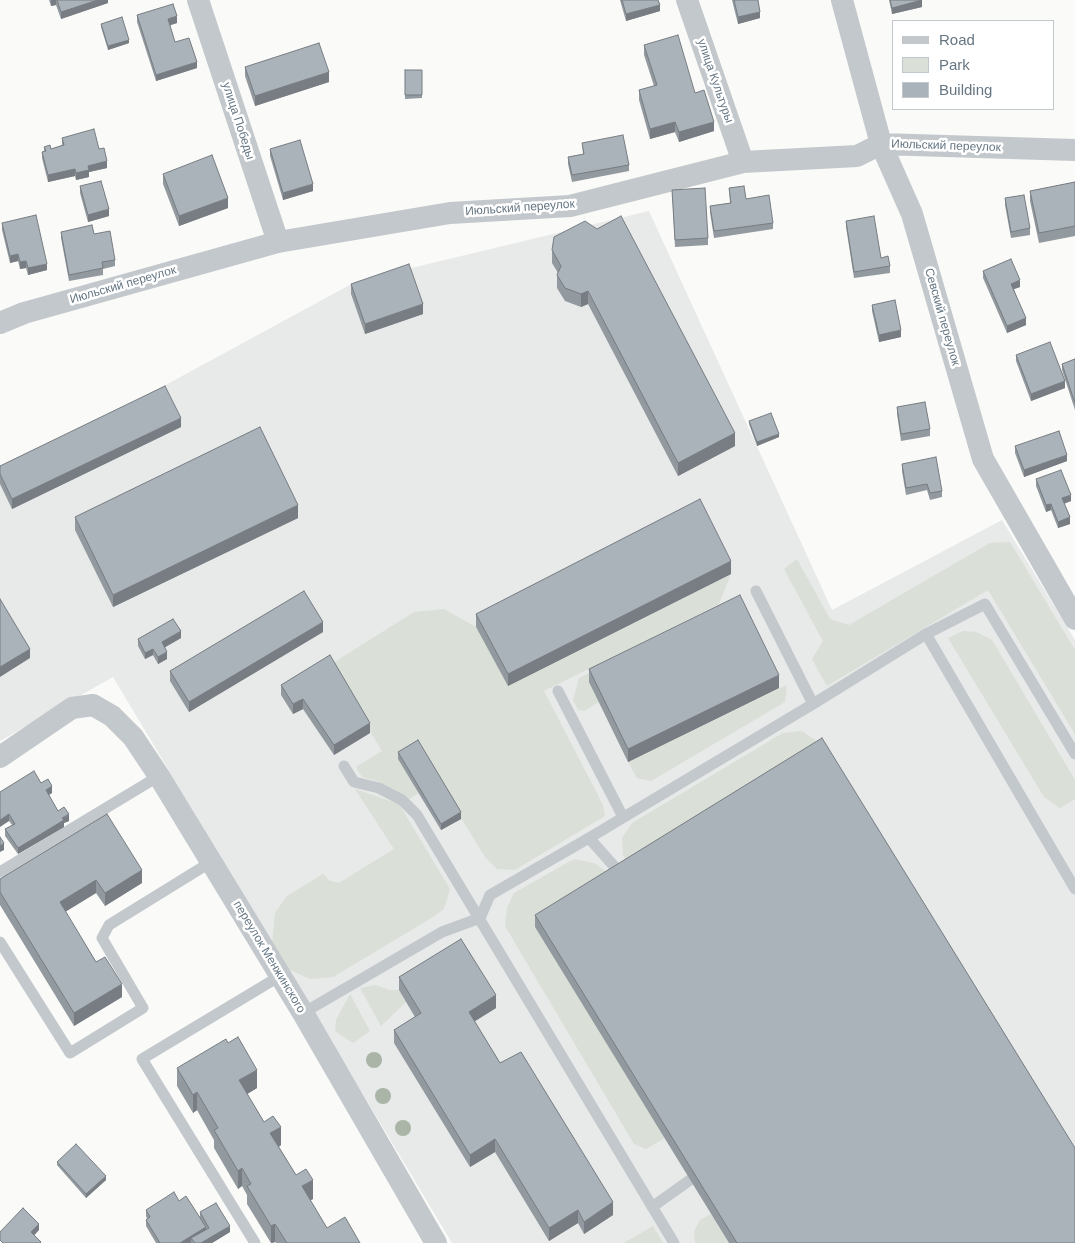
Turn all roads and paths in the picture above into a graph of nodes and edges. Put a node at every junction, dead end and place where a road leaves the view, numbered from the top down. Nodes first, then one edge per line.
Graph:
1 (198, 0) edge
2 (687, 0) edge
3 (842, 0) edge
4 (881, 144) junction
5 (1075, 150) edge
6 (743, 162) junction
7 (278, 242) junction
8 (0, 323) edge
9 (756, 591) dead end
10 (1075, 619) edge
11 (926, 634) junction
12 (558, 691) dead end
13 (813, 704) junction
14 (1075, 754) edge
15 (0, 757) edge
16 (344, 766) dead end
17 (159, 776) junction
18 (623, 817) junction
19 (589, 838) junction
20 (211, 862) junction
21 (0, 872) edge
22 (621, 874) edge
23 (1075, 889) edge
24 (480, 918) junction
25 (0, 942) edge
26 (280, 976) junction
27 (303, 1013) junction
28 (690, 1180) edge
29 (652, 1207) junction
30 (255, 1243) edge
31 (436, 1243) edge
32 (674, 1243) edge

1 - 7 street, улица Победы
2 - 6 street, улица Культуры
3 - 4 street, Севский переулок
4 - 5 street, Июльский переулок
4 - 6 street, Июльский переулок
4 - 10 street, Севский переулок
6 - 7 street, Июльский переулок
7 - 8 street, Июльский переулок
9 - 13 lane
11 - 13 lane
11 - 14 lane
11 - 23 lane
12 - 18 lane
13 - 18 lane
15 - 17 street, переулок Менжинского
16 - 24 lane
17 - 20 street, переулок Менжинского
17 - 21 lane
18 - 19 lane
19 - 22 lane
19 - 24 lane
20 - 25 lane
20 - 26 street, переулок Менжинского
24 - 27 lane
24 - 29 lane
26 - 27 street, переулок Менжинского
26 - 30 lane
27 - 31 street, переулок Менжинского
28 - 29 lane
29 - 32 lane

